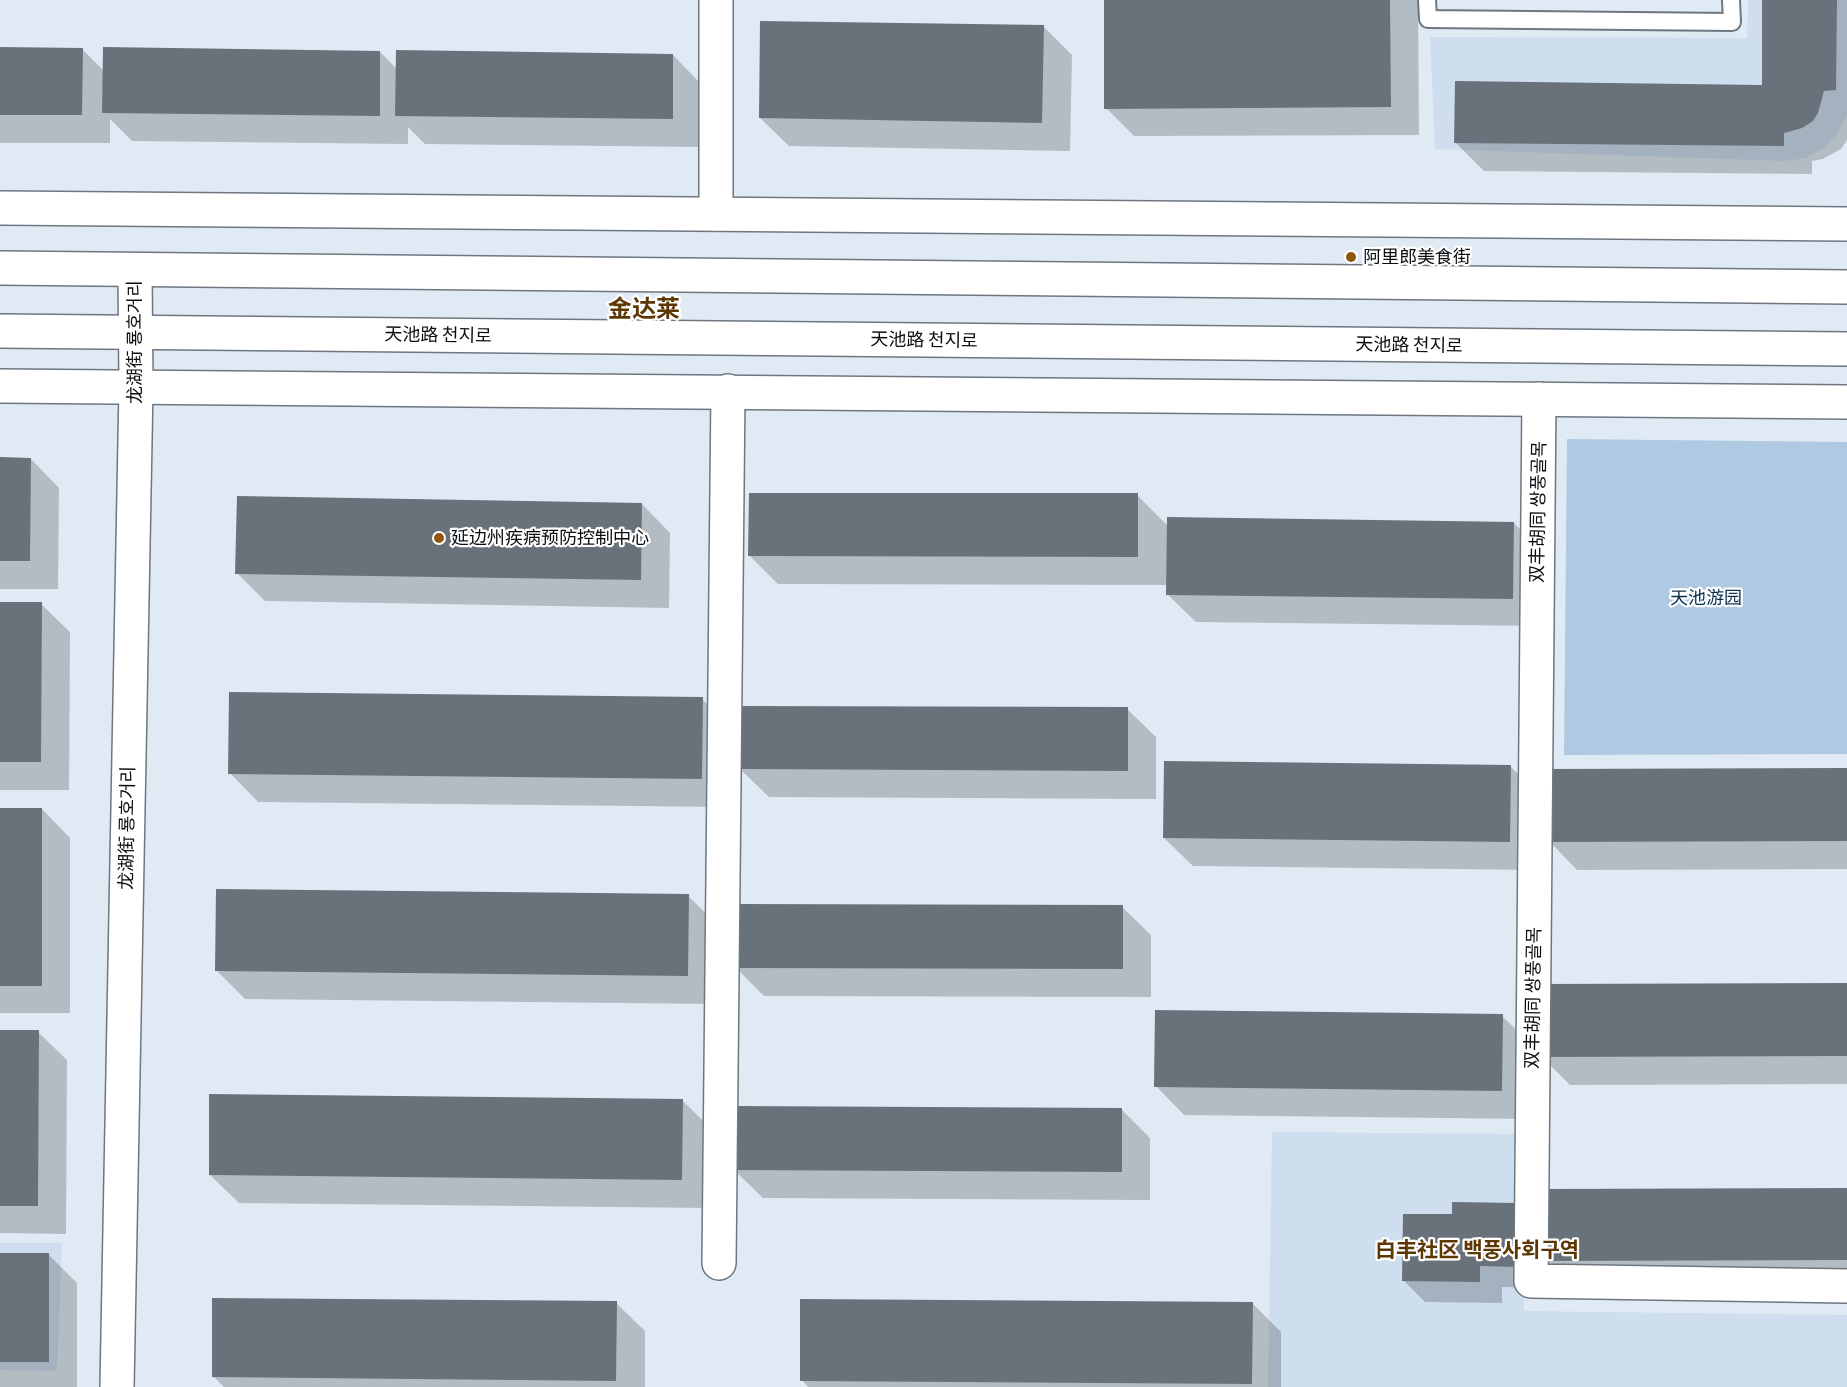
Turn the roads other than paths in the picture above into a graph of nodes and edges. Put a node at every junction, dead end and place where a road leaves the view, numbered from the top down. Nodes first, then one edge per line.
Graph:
1 (716, 0) edge
2 (1427, 0) edge
3 (1731, 0) edge
4 (0, 208) edge
5 (716, 214) junction
6 (1847, 224) edge
7 (0, 268) edge
8 (135, 270) junction
9 (1847, 287) edge
10 (0, 331) edge
11 (135, 332) junction
12 (1847, 349) edge
13 (0, 386) edge
14 (136, 387) junction
15 (728, 391) junction
16 (1539, 399) junction
17 (1847, 402) edge
18 (719, 1263) dead end
19 (1847, 1286) edge
20 (117, 1387) edge

1 - 5 street
2 - 3 lane
4 - 5 street
5 - 6 street
7 - 8 street
8 - 9 street
8 - 11 street, 龙湖街 룡호거리
10 - 11 street, 天池路 천지로
11 - 12 street, 天池路 천지로
11 - 14 street, 龙湖街 룡호거리
13 - 14 street
14 - 15 street
14 - 20 street, 龙湖街 룡호거리
15 - 16 street
15 - 18 street
16 - 17 street
16 - 19 street, 双丰胡同 쌍풍골목

